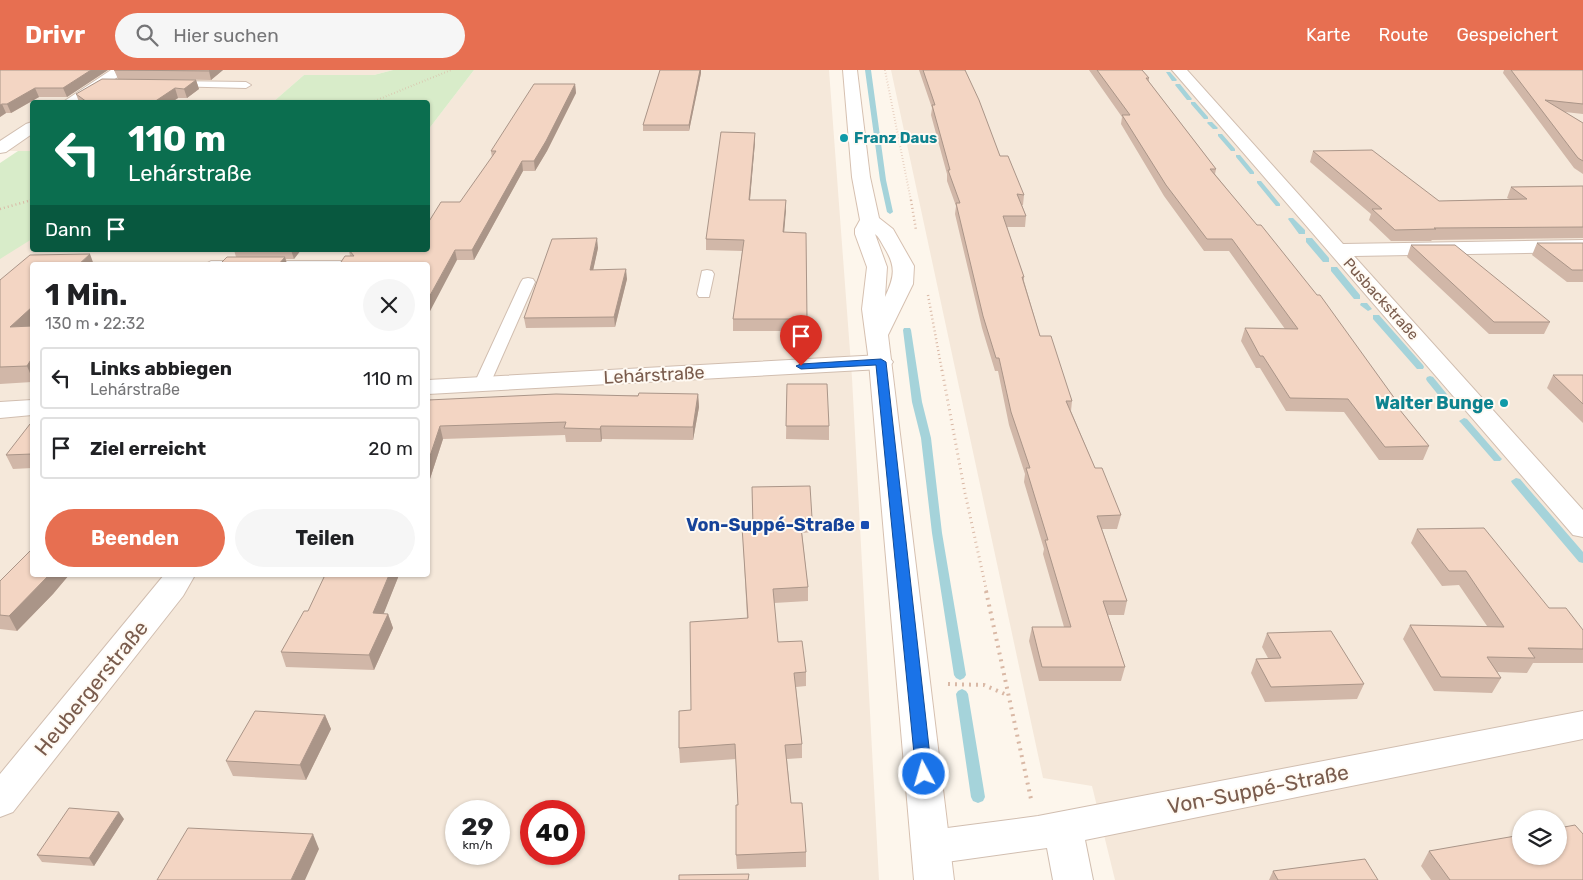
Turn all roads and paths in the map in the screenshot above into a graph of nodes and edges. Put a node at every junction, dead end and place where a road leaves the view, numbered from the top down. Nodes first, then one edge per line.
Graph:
1 (451, 70) edge
2 (850, 70) edge
3 (885, 70) edge
4 (1180, 70) edge
5 (121, 77) edge
6 (167, 84) edge
7 (246, 85) dead end
8 (74, 100) edge
9 (377, 100) edge
10 (0, 128) edge
11 (30, 128) edge
12 (30, 129) edge
13 (0, 148) edge
14 (30, 201) edge
15 (0, 210) edge
16 (917, 233) dead end
17 (1583, 246) edge
18 (1337, 250) junction
19 (707, 274) dead end
20 (528, 282) dead end
21 (927, 290) dead end
22 (704, 294) dead end
23 (879, 348) junction
24 (482, 384) junction
25 (430, 387) edge
26 (30, 408) edge
27 (0, 410) edge
28 (1583, 528) edge
29 (179, 577) edge
30 (914, 683) junction
31 (1008, 695) junction
32 (1583, 725) edge
33 (0, 801) edge
34 (1050, 830) junction
35 (933, 864) edge
36 (1073, 880) edge

1 - 9 path
2 - 23 street
3 - 16 path
4 - 18 street, Pusbackstraße
5 - 8 street
6 - 7 lane
10 - 11 street
12 - 13 street
14 - 15 path
17 - 18 street
18 - 28 street, Pusbackstraße
19 - 22 lane
20 - 24 lane
21 - 31 path
23 - 24 street, Lehárstraße
23 - 30 street
24 - 25 street, Lehárstraße
26 - 27 street
29 - 33 street, Heubergerstraße
30 - 31 path
30 - 35 street
31 - 34 path
32 - 34 street, Von-Suppé-Straße
34 - 35 street, Von-Suppé-Straße
34 - 36 street

